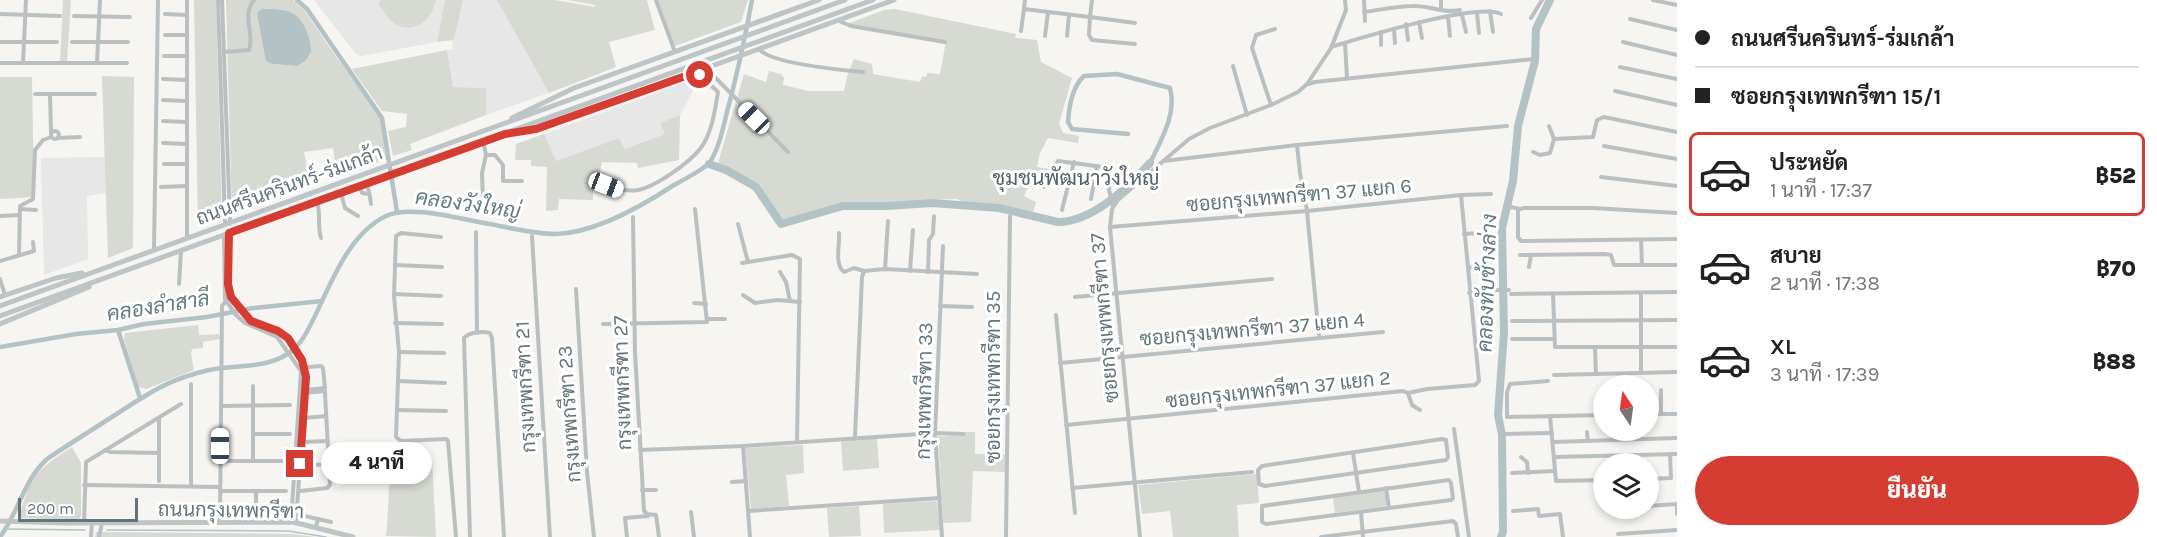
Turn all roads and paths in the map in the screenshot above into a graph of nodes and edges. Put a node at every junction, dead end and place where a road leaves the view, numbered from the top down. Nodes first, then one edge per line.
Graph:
1 (26, 0) edge
2 (100, 0) edge
3 (158, 0) edge
4 (187, 0) edge
5 (220, 0) edge
6 (254, 0) edge
7 (656, 0) edge
8 (819, 0) edge
9 (845, 0) edge
10 (873, 0) edge
11 (894, 0) edge
12 (1025, 0) edge
13 (1092, 0) edge
14 (1345, 0) edge
15 (1364, 0) edge
16 (1441, 0) edge
17 (1542, 0) edge
18 (1653, 0) edge
19 (809, 1) edge
20 (1677, 5) edge
21 (1024, 9) junction
22 (1441, 10) junction
23 (1491, 11) junction
24 (1048, 12) junction
25 (1364, 12) junction
26 (785, 13) junction
27 (1461, 13) junction
28 (1477, 13) junction
29 (0, 14) edge
30 (165, 14) dead end
31 (1502, 14) dead end
32 (24, 15) junction
33 (187, 15) junction
34 (1069, 15) junction
35 (60, 16) dead end
36 (74, 16) dead end
37 (100, 16) junction
38 (130, 17) dead end
39 (1090, 17) junction
40 (1448, 17) junction
41 (1531, 18) dead end
42 (1630, 19) dead end
43 (839, 21) junction
44 (1365, 21) dead end
45 (1135, 22) dead end
46 (1419, 22) junction
47 (1406, 24) junction
48 (1275, 28) dead end
49 (1394, 29) junction
50 (1677, 30) edge
51 (1021, 31) dead end
52 (1381, 32) junction
53 (1493, 32) dead end
54 (1466, 33) dead end
55 (1479, 33) dead end
56 (165, 35) dead end
57 (187, 35) junction
58 (1045, 36) dead end
59 (1067, 36) dead end
60 (1450, 36) dead end
61 (794, 37) junction
62 (1422, 38) dead end
63 (1408, 40) dead end
64 (0, 42) edge
65 (23, 42) junction
66 (57, 42) dead end
67 (72, 42) dead end
68 (99, 42) junction
69 (128, 42) dead end
70 (945, 42) dead end
71 (1623, 42) dead end
72 (1345, 43) junction
73 (1395, 43) dead end
74 (1135, 44) dead end
75 (1382, 45) dead end
76 (692, 47) junction
77 (1331, 48) junction
78 (759, 50) junction
79 (224, 52) junction
80 (675, 53) junction
81 (1677, 54) edge
82 (164, 56) dead end
83 (187, 56) junction
84 (1534, 59) dead end
85 (0, 63) edge
86 (22, 63) junction
87 (97, 63) junction
88 (127, 63) dead end
89 (1233, 66) dead end
90 (1620, 67) dead end
91 (706, 69) junction
92 (697, 72) junction
93 (863, 72) dead end
94 (1347, 78) junction
95 (163, 79) dead end
96 (1677, 79) edge
97 (187, 80) junction
98 (1307, 84) junction
99 (1615, 91) dead end
100 (35, 94) dead end
101 (50, 94) junction
102 (96, 94) dead end
103 (163, 100) dead end
104 (186, 101) junction
105 (1271, 105) junction
106 (1677, 105) edge
107 (1246, 115) junction
108 (163, 121) dead end
109 (186, 122) junction
110 (500, 124) junction
111 (1507, 126) dead end
112 (1549, 126) dead end
113 (1677, 132) edge
114 (505, 134) junction
115 (51, 135) junction
116 (80, 137) dead end
117 (1554, 139) junction
118 (483, 141) junction
119 (163, 143) dead end
120 (186, 144) junction
121 (1297, 146) junction
122 (1604, 146) dead end
123 (788, 152) dead end
124 (1533, 152) dead end
125 (486, 155) junction
126 (1677, 159) edge
127 (1163, 161) junction
128 (1074, 162) junction
129 (164, 164) dead end
130 (186, 164) junction
131 (1097, 166) junction
132 (1601, 177) dead end
133 (602, 179) dead end
134 (522, 181) dead end
135 (366, 184) junction
136 (186, 186) junction
137 (359, 186) junction
138 (1677, 186) edge
139 (161, 187) dead end
140 (1044, 187) dead end
141 (341, 193) junction
142 (369, 194) junction
143 (1491, 194) dead end
144 (1461, 195) junction
145 (1091, 199) dead end
146 (317, 201) junction
147 (483, 202) dead end
148 (371, 204) dead end
149 (1506, 206) dead end
150 (1114, 207) junction
151 (695, 209) dead end
152 (1520, 209) junction
153 (20, 210) junction
154 (36, 210) dead end
155 (1062, 210) dead end
156 (1307, 212) junction
157 (1677, 213) edge
158 (0, 216) edge
159 (20, 216) junction
160 (358, 216) dead end
161 (934, 216) dead end
162 (1010, 216) dead end
163 (633, 217) dead end
164 (888, 221) dead end
165 (227, 222) junction
166 (738, 224) dead end
167 (1110, 227) junction
168 (913, 230) dead end
169 (476, 232) dead end
170 (839, 233) dead end
171 (226, 234) junction
172 (1464, 234) junction
173 (532, 236) dead end
174 (1481, 236) dead end
175 (187, 237) junction
176 (441, 237) dead end
177 (321, 238) dead end
178 (1677, 239) edge
179 (1641, 240) junction
180 (33, 242) dead end
181 (944, 246) dead end
182 (154, 249) junction
183 (182, 250) junction
184 (19, 255) junction
185 (1520, 255) dead end
186 (1531, 255) junction
187 (0, 261) edge
188 (1484, 261) dead end
189 (748, 262) junction
190 (742, 263) dead end
191 (395, 265) junction
192 (1642, 266) junction
193 (1677, 266) edge
194 (442, 267) dead end
195 (1529, 267) dead end
196 (1467, 268) junction
197 (885, 269) junction
198 (864, 271) junction
199 (909, 271) junction
200 (780, 272) dead end
201 (928, 272) junction
202 (88, 273) junction
203 (942, 273) junction
204 (976, 274) dead end
205 (111, 276) junction
206 (0, 279) edge
207 (1272, 279) dead end
208 (179, 284) dead end
209 (576, 289) dead end
210 (1677, 292) edge
211 (1116, 293) junction
212 (1469, 293) junction
213 (1641, 293) junction
214 (394, 294) junction
215 (1553, 294) junction
216 (743, 295) dead end
217 (2, 296) edge
218 (441, 296) dead end
219 (1075, 297) dead end
220 (226, 301) junction
221 (790, 301) junction
222 (800, 302) junction
223 (694, 303) dead end
224 (706, 304) junction
225 (0, 306) edge
226 (940, 306) junction
227 (972, 307) dead end
228 (1056, 315) dead end
229 (0, 316) edge
230 (708, 319) junction
231 (725, 319) dead end
232 (1553, 320) junction
233 (1641, 320) junction
234 (1677, 320) edge
235 (1512, 321) dead end
236 (634, 322) junction
237 (395, 323) junction
238 (0, 324) edge
239 (442, 324) dead end
240 (603, 324) dead end
241 (1383, 332) dead end
242 (477, 333) junction
243 (1319, 337) junction
244 (1512, 339) dead end
245 (1554, 339) junction
246 (1641, 347) junction
247 (1677, 347) edge
248 (1595, 348) junction
249 (399, 352) junction
250 (444, 353) dead end
251 (1123, 356) junction
252 (1060, 363) junction
253 (308, 367) dead end
254 (1677, 372) edge
255 (1641, 373) junction
256 (1596, 374) junction
257 (1554, 375) dead end
258 (398, 381) junction
259 (1548, 381) dead end
260 (445, 383) dead end
261 (191, 384) dead end
262 (254, 386) dead end
263 (1661, 390) dead end
264 (325, 391) junction
265 (303, 392) junction
266 (1408, 393) junction
267 (181, 404) dead end
268 (221, 405) junction
269 (253, 405) junction
270 (290, 405) dead end
271 (397, 410) junction
272 (1420, 410) dead end
273 (446, 411) dead end
274 (1661, 414) joint
275 (1677, 414) edge
276 (1593, 415) edge
277 (326, 416) junction
278 (1550, 416) junction
279 (159, 417) junction
280 (304, 418) dead end
281 (1128, 419) junction
282 (1066, 425) junction
283 (1454, 429) dead end
284 (1587, 432) dead end
285 (935, 433) junction
286 (1552, 433) junction
287 (253, 434) junction
288 (290, 434) dead end
289 (964, 434) dead end
290 (1505, 434) dead end
291 (855, 437) junction
292 (1677, 438) edge
293 (328, 441) junction
294 (1588, 441) junction
295 (301, 442) junction
296 (797, 442) junction
297 (1553, 442) junction
298 (743, 446) junction
299 (105, 450) junction
300 (640, 450) junction
301 (159, 453) junction
302 (1353, 453) junction
303 (1670, 454) junction
304 (1677, 454) edge
305 (1521, 457) dead end
306 (1554, 457) junction
307 (220, 461) junction
308 (253, 461) junction
309 (288, 461) dead end
310 (329, 464) junction
311 (301, 466) dead end
312 (1554, 471) junction
313 (1252, 472) dead end
314 (1356, 473) junction
315 (1512, 473) dead end
316 (1528, 473) junction
317 (1659, 479) edge
318 (1593, 480) edge
319 (159, 481) dead end
320 (746, 481) junction
321 (732, 482) dead end
322 (1134, 483) junction
323 (84, 485) junction
324 (191, 486) junction
325 (1072, 488) junction
326 (1386, 488) junction
327 (220, 489) junction
328 (642, 490) junction
329 (656, 490) dead end
330 (256, 491) junction
331 (286, 491) dead end
332 (300, 491) dead end
333 (1359, 492) junction
334 (939, 498) junction
335 (1677, 504) edge
336 (1659, 505) edge
337 (1389, 508) junction
338 (748, 511) junction
339 (1513, 511) dead end
340 (691, 512) dead end
341 (1361, 512) junction
342 (1075, 513) dead end
343 (1677, 514) edge
344 (300, 515) dead end
345 (651, 515) junction
346 (318, 519) junction
347 (0, 521) edge
348 (220, 522) junction
349 (256, 522) junction
350 (331, 522) dead end
351 (84, 523) junction
352 (92, 523) junction
353 (102, 523) junction
354 (294, 523) junction
355 (316, 527) junction
356 (1677, 530) edge
357 (1363, 534) edge
358 (1618, 534) dead end
359 (91, 537) edge
360 (99, 537) edge
361 (353, 537) edge
362 (456, 537) edge
363 (470, 537) edge
364 (504, 537) edge
365 (550, 537) edge
366 (594, 537) edge
367 (627, 537) edge
368 (659, 537) edge
369 (694, 537) edge
370 (750, 537) edge
371 (942, 537) edge
372 (1006, 537) edge
373 (1140, 537) edge
374 (1321, 537) edge
375 (1458, 537) edge
376 (1469, 537) edge
377 (1563, 537) edge

1 - 32 street
2 - 37 street
3 - 182 street
4 - 33 street
5 - 79 street
5 - 165 street
6 - 79 street
7 - 80 street
8 - 19 main road, ถนนศรีนครินทร์-ร่มเกล้า
9 - 110 main road, ถนนศรีนครินทร์-ร่มเกล้า
10 - 114 main road, ถนนศรีนครินทร์-ร่มเกล้า
11 - 43 main road, ถนนศรีนครินทร์-ร่มเกล้า
12 - 21 street
13 - 39 street
14 - 77 street, ซอยกรุงเทพกรีฑา 37
15 - 25 street
16 - 22 street
17 - 41 street
18 - 20 street
19 - 26 main road, ถนนศรีนครินทร์-ร่มเกล้า
21 - 24 street
21 - 51 street
22 - 25 street
22 - 27 street
23 - 28 street
23 - 31 street
23 - 53 street
24 - 34 street
24 - 58 street
25 - 44 street
26 - 61 main road
26 - 76 main road, ถนนศรีนครินทร์-ร่มเกล้า
27 - 28 street
27 - 40 street
27 - 54 street
28 - 55 street
29 - 32 street
30 - 33 street
32 - 35 street
32 - 65 street
33 - 57 street
34 - 39 street
34 - 59 street
36 - 37 street
37 - 38 street
37 - 68 street
39 - 45 street
39 - 74 street
40 - 46 street
40 - 60 street
42 - 50 street
43 - 61 main road, ถนนศรีนครินทร์-ร่มเกล้า
43 - 70 street
46 - 47 street
46 - 62 street
47 - 49 street
47 - 63 street
48 - 105 street
49 - 52 street
49 - 73 street
52 - 72 street
52 - 75 street
56 - 57 street
57 - 83 street
61 - 78 main road, ถนนศรีนครินทร์-ร่มเกล้า
64 - 65 street
65 - 66 street
65 - 86 street
67 - 68 street
68 - 69 street
68 - 87 street
71 - 81 street
72 - 77 street
72 - 94 street
76 - 80 main road, ถนนศรีนครินทร์-ร่มเกล้า
76 - 91 main road
77 - 98 street, ซอยกรุงเทพกรีฑา 37
78 - 91 main road, ถนนศรีนครินทร์-ร่มเกล้า
78 - 93 street
79 - 165 street
80 - 110 main road, ถนนศรีนครินทร์-ร่มเกล้า
82 - 83 street
83 - 97 street
84 - 94 street
85 - 86 street
86 - 87 street
87 - 88 street
89 - 107 street
90 - 96 street
91 - 92 main road, ถนนศรีนครินทร์-ร่มเกล้า
91 - 123 street
92 - 114 main road, ถนนศรีนครินทร์-ร่มเกล้า
92 - 133 street
94 - 98 street
95 - 97 street
97 - 104 street
98 - 105 street, ซอยกรุงเทพกรีฑา 37
99 - 106 street
100 - 101 street
101 - 102 street
101 - 115 street
103 - 104 street
104 - 109 street
105 - 107 street, ซอยกรุงเทพกรีฑา 37
107 - 127 street, ซอยกรุงเทพกรีฑา 37
108 - 109 street
109 - 120 street
110 - 165 main road, ถนนศรีนครินทร์-ร่มเกล้า
111 - 121 street
112 - 117 street
113 - 117 street
114 - 118 main road, ถนนศรีนครินทร์-ร่มเกล้า
115 - 116 street
115 - 153 street
117 - 124 street
118 - 125 street
118 - 135 main road, ถนนศรีนครินทร์-ร่มเกล้า
119 - 120 street
120 - 130 street
121 - 127 street
121 - 156 street
122 - 126 street
125 - 134 street
125 - 147 street
127 - 150 street, ซอยกรุงเทพกรีฑา 37
128 - 131 street
128 - 140 street
128 - 155 street
129 - 130 street
130 - 136 street
131 - 145 street
131 - 150 street
132 - 138 street
135 - 137 main road, ถนนศรีนครินทร์-ร่มเกล้า
135 - 142 street
136 - 139 street
136 - 175 street
137 - 141 main road, ถนนศรีนครินทร์-ร่มเกล้า
137 - 142 street
141 - 146 main road, ถนนศรีนครินทร์-ร่มเกล้า
141 - 160 street
142 - 148 street
143 - 144 street, ซอยกรุงเทพกรีฑา 37 แยก 6
144 - 156 street, ซอยกรุงเทพกรีฑา 37 แยก 6
144 - 172 street
146 - 171 main road, ถนนศรีนครินทร์-ร่มเกล้า
146 - 177 street
149 - 152 street
150 - 167 street, ซอยกรุงเทพกรีฑา 37
151 - 224 street
152 - 157 street
152 - 179 street
153 - 154 street
153 - 159 street
156 - 167 street, ซอยกรุงเทพกรีฑา 37 แยก 6
156 - 243 street
158 - 159 street
159 - 184 street
161 - 201 street
162 - 372 street, ซอยกรุงเทพกรีฑา 35
163 - 236 street, กรุงเทพกรีฑา 27
164 - 197 street
165 - 175 main road, ถนนศรีนครินทร์-ร่มเกล้า
166 - 189 street
167 - 211 street, ซอยกรุงเทพกรีฑา 37
168 - 199 street
169 - 242 street
170 - 198 street
171 - 183 main road, ถนนศรีนครินทร์-ร่มเกล้า
171 - 220 street
171 - 265 street
172 - 174 street
172 - 196 street
173 - 365 street, กรุงเทพกรีฑา 21
175 - 182 main road, ถนนศรีนครินทร์-ร่มเกล้า
176 - 191 street
178 - 179 street
179 - 192 street
180 - 184 street
181 - 203 street, กรุงเทพกรีฑา 33
182 - 202 main road, ถนนศรีนครินทร์-ร่มเกล้า
183 - 205 main road, ถนนศรีนครินทร์-ร่มเกล้า
183 - 208 street
184 - 187 street
185 - 186 street
186 - 192 street
186 - 195 street
188 - 196 street
189 - 190 street
189 - 222 street
191 - 194 street
191 - 214 street
192 - 193 street
196 - 212 street
197 - 198 street
197 - 199 street
198 - 291 street
199 - 201 street
200 - 221 street
201 - 203 street
202 - 217 main road, ถนนศรีนครินทร์-ร่มเกล้า
202 - 225 main road, ถนนศรีนครินทร์-ร่มเกล้า
203 - 204 street
203 - 226 street, กรุงเทพกรีฑา 33
205 - 229 main road, ถนนศรีนครินทร์-ร่มเกล้า
205 - 238 main road, ถนนศรีนครินทร์-ร่มเกล้า
206 - 217 street
207 - 211 street
209 - 366 street, กรุงเทพกรีฑา 23
210 - 213 street
211 - 219 street
211 - 251 street, ซอยกรุงเทพกรีฑา 37
212 - 215 street
212 - 266 street
213 - 215 street
213 - 233 street
214 - 218 street
214 - 237 street
215 - 232 street
216 - 221 street
220 - 265 street
220 - 268 street
221 - 222 street
222 - 296 street
223 - 224 street
224 - 230 street
226 - 227 street
226 - 285 street, กรุงเทพกรีฑา 33
228 - 252 street
230 - 231 street
230 - 236 street
232 - 233 street
232 - 235 street
232 - 245 street
233 - 234 street
233 - 246 street
236 - 240 street
236 - 300 street, กรุงเทพกรีฑา 27
237 - 239 street
237 - 249 street
241 - 243 street, ซอยกรุงเทพกรีฑา 37 แยก 4
242 - 363 street
242 - 364 street
243 - 251 street, ซอยกรุงเทพกรีฑา 37 แยก 4
244 - 245 street
245 - 248 street
246 - 247 street
246 - 248 street
246 - 255 street
248 - 256 street
249 - 250 street
249 - 258 street
251 - 252 street, ซอยกรุงเทพกรีฑา 37 แยก 4
251 - 281 street, ซอยกรุงเทพกรีฑา 37
252 - 282 street
253 - 264 street
254 - 255 street
255 - 256 street
256 - 257 street
258 - 260 street
258 - 271 street
259 - 278 street
261 - 324 street
262 - 269 street
263 - 274 street
264 - 265 street
264 - 277 street
265 - 295 street
266 - 272 street, ซอยกรุงเทพกรีฑา 37 แยก 2
266 - 281 street, ซอยกรุงเทพกรีฑา 37 แยก 2
267 - 279 street
268 - 269 street
268 - 307 street
269 - 270 street
269 - 287 street
271 - 273 street
271 - 362 street
274 - 275 street
276 - 278 street
277 - 280 street
277 - 293 street
278 - 286 street
279 - 299 street
279 - 301 street
281 - 282 street, ซอยกรุงเทพกรีฑา 37 แยก 2
281 - 322 street, ซอยกรุงเทพกรีฑา 37
282 - 325 street
283 - 376 street
284 - 294 street
285 - 289 street
285 - 291 street
285 - 334 street, กรุงเทพกรีฑา 33
286 - 290 street
286 - 297 street
287 - 288 street
287 - 308 street
291 - 296 street
292 - 294 street
293 - 295 street
293 - 310 street
294 - 297 street
295 - 354 street
296 - 298 street
297 - 306 street
298 - 300 street
298 - 320 street
299 - 301 street
299 - 323 street
300 - 328 street, กรุงเทพกรีฑา 27
301 - 319 street
302 - 314 street
302 - 314 street
302 - 314 street
303 - 304 street
303 - 306 street
303 - 317 street
305 - 316 street
306 - 312 street
307 - 308 street
307 - 327 street
308 - 309 street
310 - 311 street
310 - 332 street
312 - 316 street
312 - 318 street
313 - 322 street
314 - 333 street
315 - 316 street
320 - 321 street
320 - 338 street
322 - 325 street
322 - 373 street, ซอยกรุงเทพกรีฑา 37
323 - 324 street
323 - 351 street
324 - 327 street
325 - 342 street
326 - 333 street
326 - 337 street
326 - 337 street
327 - 330 street
327 - 348 street
328 - 329 street
328 - 345 street, กรุงเทพกรีฑา 27
330 - 331 street
330 - 349 street
333 - 341 street
334 - 338 street
334 - 371 street, กรุงเทพกรีฑา 33
335 - 336 street
335 - 343 street
337 - 341 street
338 - 370 street
339 - 377 street
340 - 369 street
341 - 357 street
344 - 346 street
345 - 367 street
345 - 368 street, กรุงเทพกรีฑา 27
346 - 350 street
346 - 355 street
347 - 351 main road, ถนนกรุงเทพกรีฑา
348 - 349 main road, ถนนกรุงเทพกรีฑา
348 - 353 main road, ถนนกรุงเทพกรีฑา
349 - 354 main road, ถนนกรุงเทพกรีฑา
351 - 352 main road, ถนนกรุงเทพกรีฑา
352 - 353 main road, ถนนกรุงเทพกรีฑา
352 - 359 street
353 - 360 street
354 - 355 main road, ถนนกรุงเทพกรีฑา
355 - 361 main road, ถนนกรุงเทพกรีฑา
356 - 358 street
357 - 374 street
357 - 375 street

